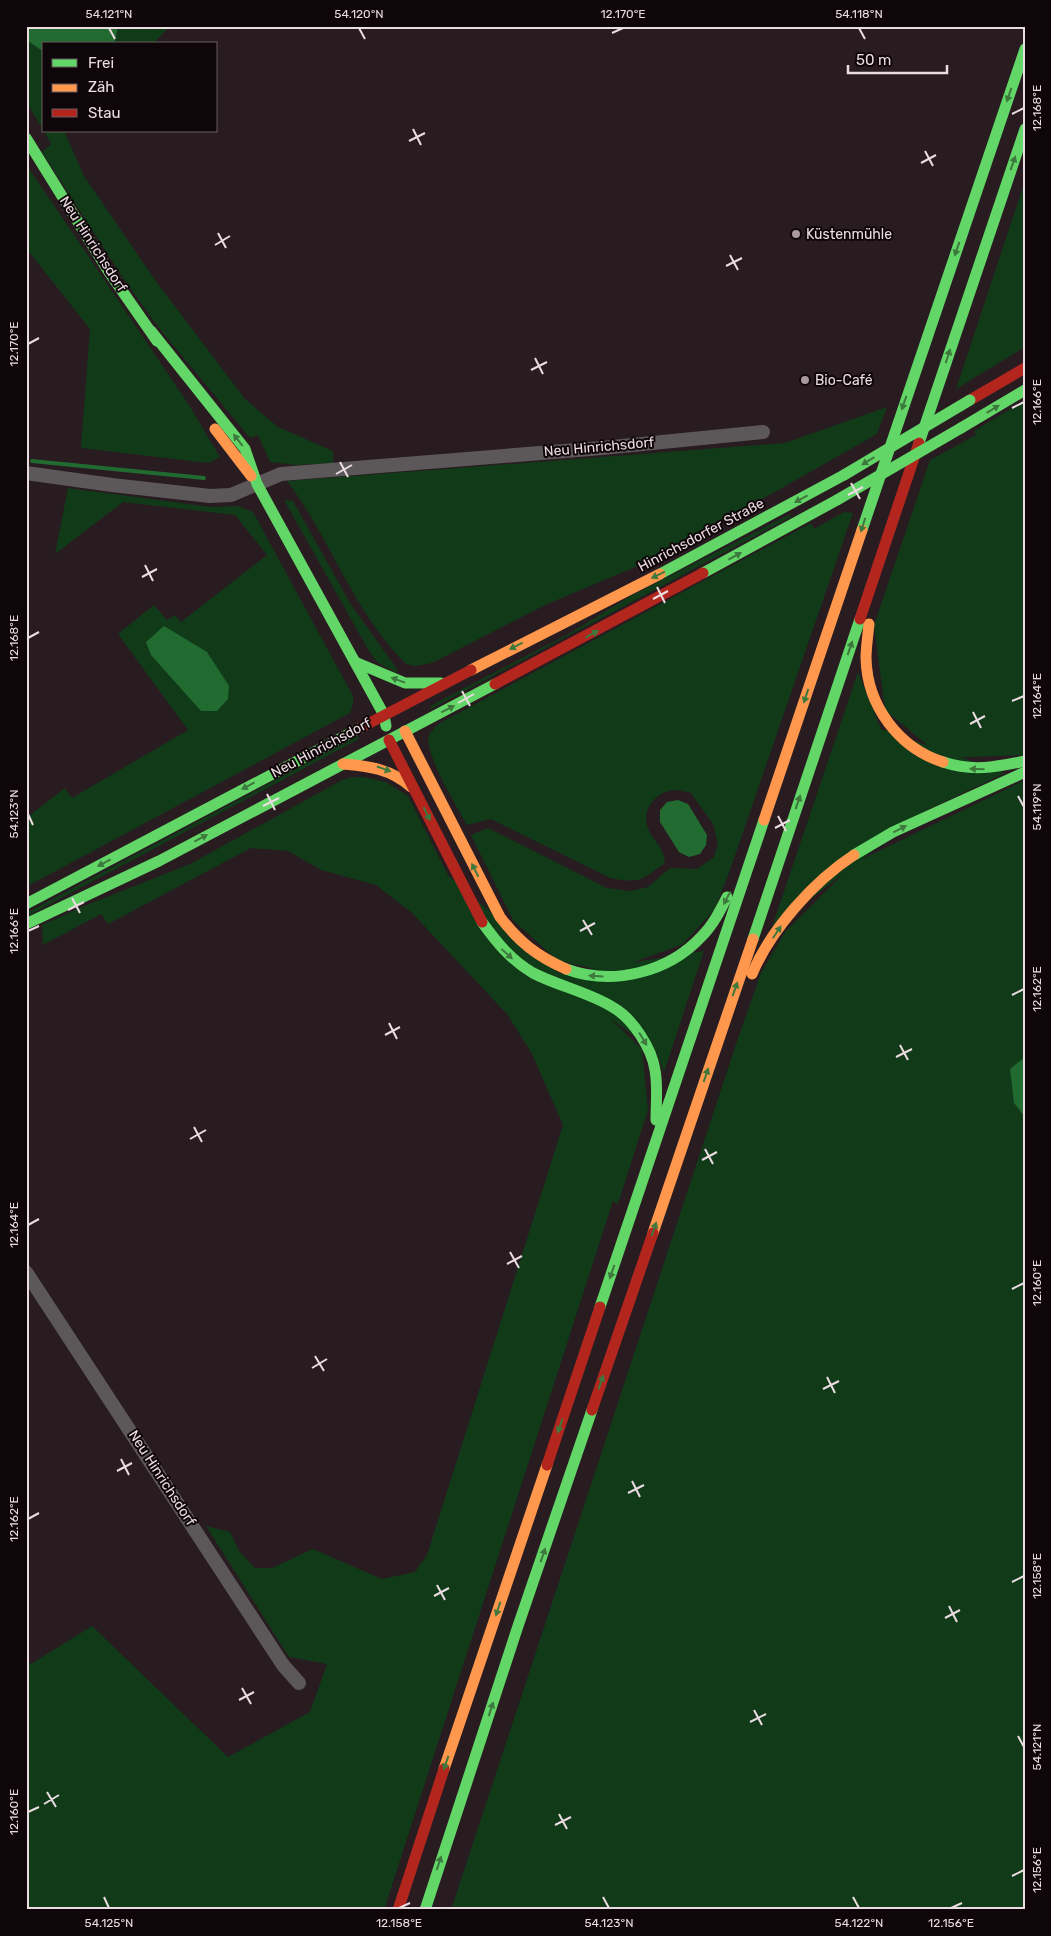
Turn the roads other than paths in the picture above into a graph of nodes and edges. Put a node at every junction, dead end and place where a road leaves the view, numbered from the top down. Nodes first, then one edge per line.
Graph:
1 (1025, 49) edge
2 (1025, 129) edge
3 (26, 138) edge
4 (1025, 368) edge
5 (1025, 390) edge
6 (763, 432) dead end
7 (26, 472) edge
8 (258, 484) junction
9 (883, 551) junction
10 (355, 662) junction
11 (444, 683) junction
12 (384, 714) junction
13 (405, 731) junction
14 (389, 740) junction
15 (1025, 761) edge
16 (343, 764) junction
17 (1025, 772) edge
18 (417, 793) junction
19 (758, 840) junction
20 (26, 904) edge
21 (26, 924) edge
22 (720, 1036) junction
23 (655, 1143) junction
24 (26, 1272) edge
25 (299, 1683) dead end
26 (398, 1910) edge
27 (425, 1910) edge

1 -> 19 main road
9 -> 2 main road
3 - 8 main road, Neu Hinrichsdorf
4 -> 11 main road, Hinrichsdorfer Straße, bridge
13 -> 5 main road, bridge
6 - 8 street, Neu Hinrichsdorf
7 - 8 street, Neu Hinrichsdorf
8 - 10 main road, Neu Hinrichsdorf
15 -> 9 main road
22 -> 9 main road
11 -> 10 main road
10 - 12 main road, Neu Hinrichsdorf
11 - 12 main road, Hinrichsdorfer Straße
12 - 13 main road
12 - 14 main road
12 -> 20 main road, Neu Hinrichsdorf
13 - 14 main road, Neu Hinrichsdorf
19 -> 13 main road
14 - 16 main road, Neu Hinrichsdorf
14 - 18 main road
16 -> 18 main road
21 -> 16 main road, Neu Hinrichsdorf
22 -> 17 main road
18 -> 23 main road
19 - 23 main road
27 -> 22 main road
23 -> 26 main road
24 - 25 street, Neu Hinrichsdorf

